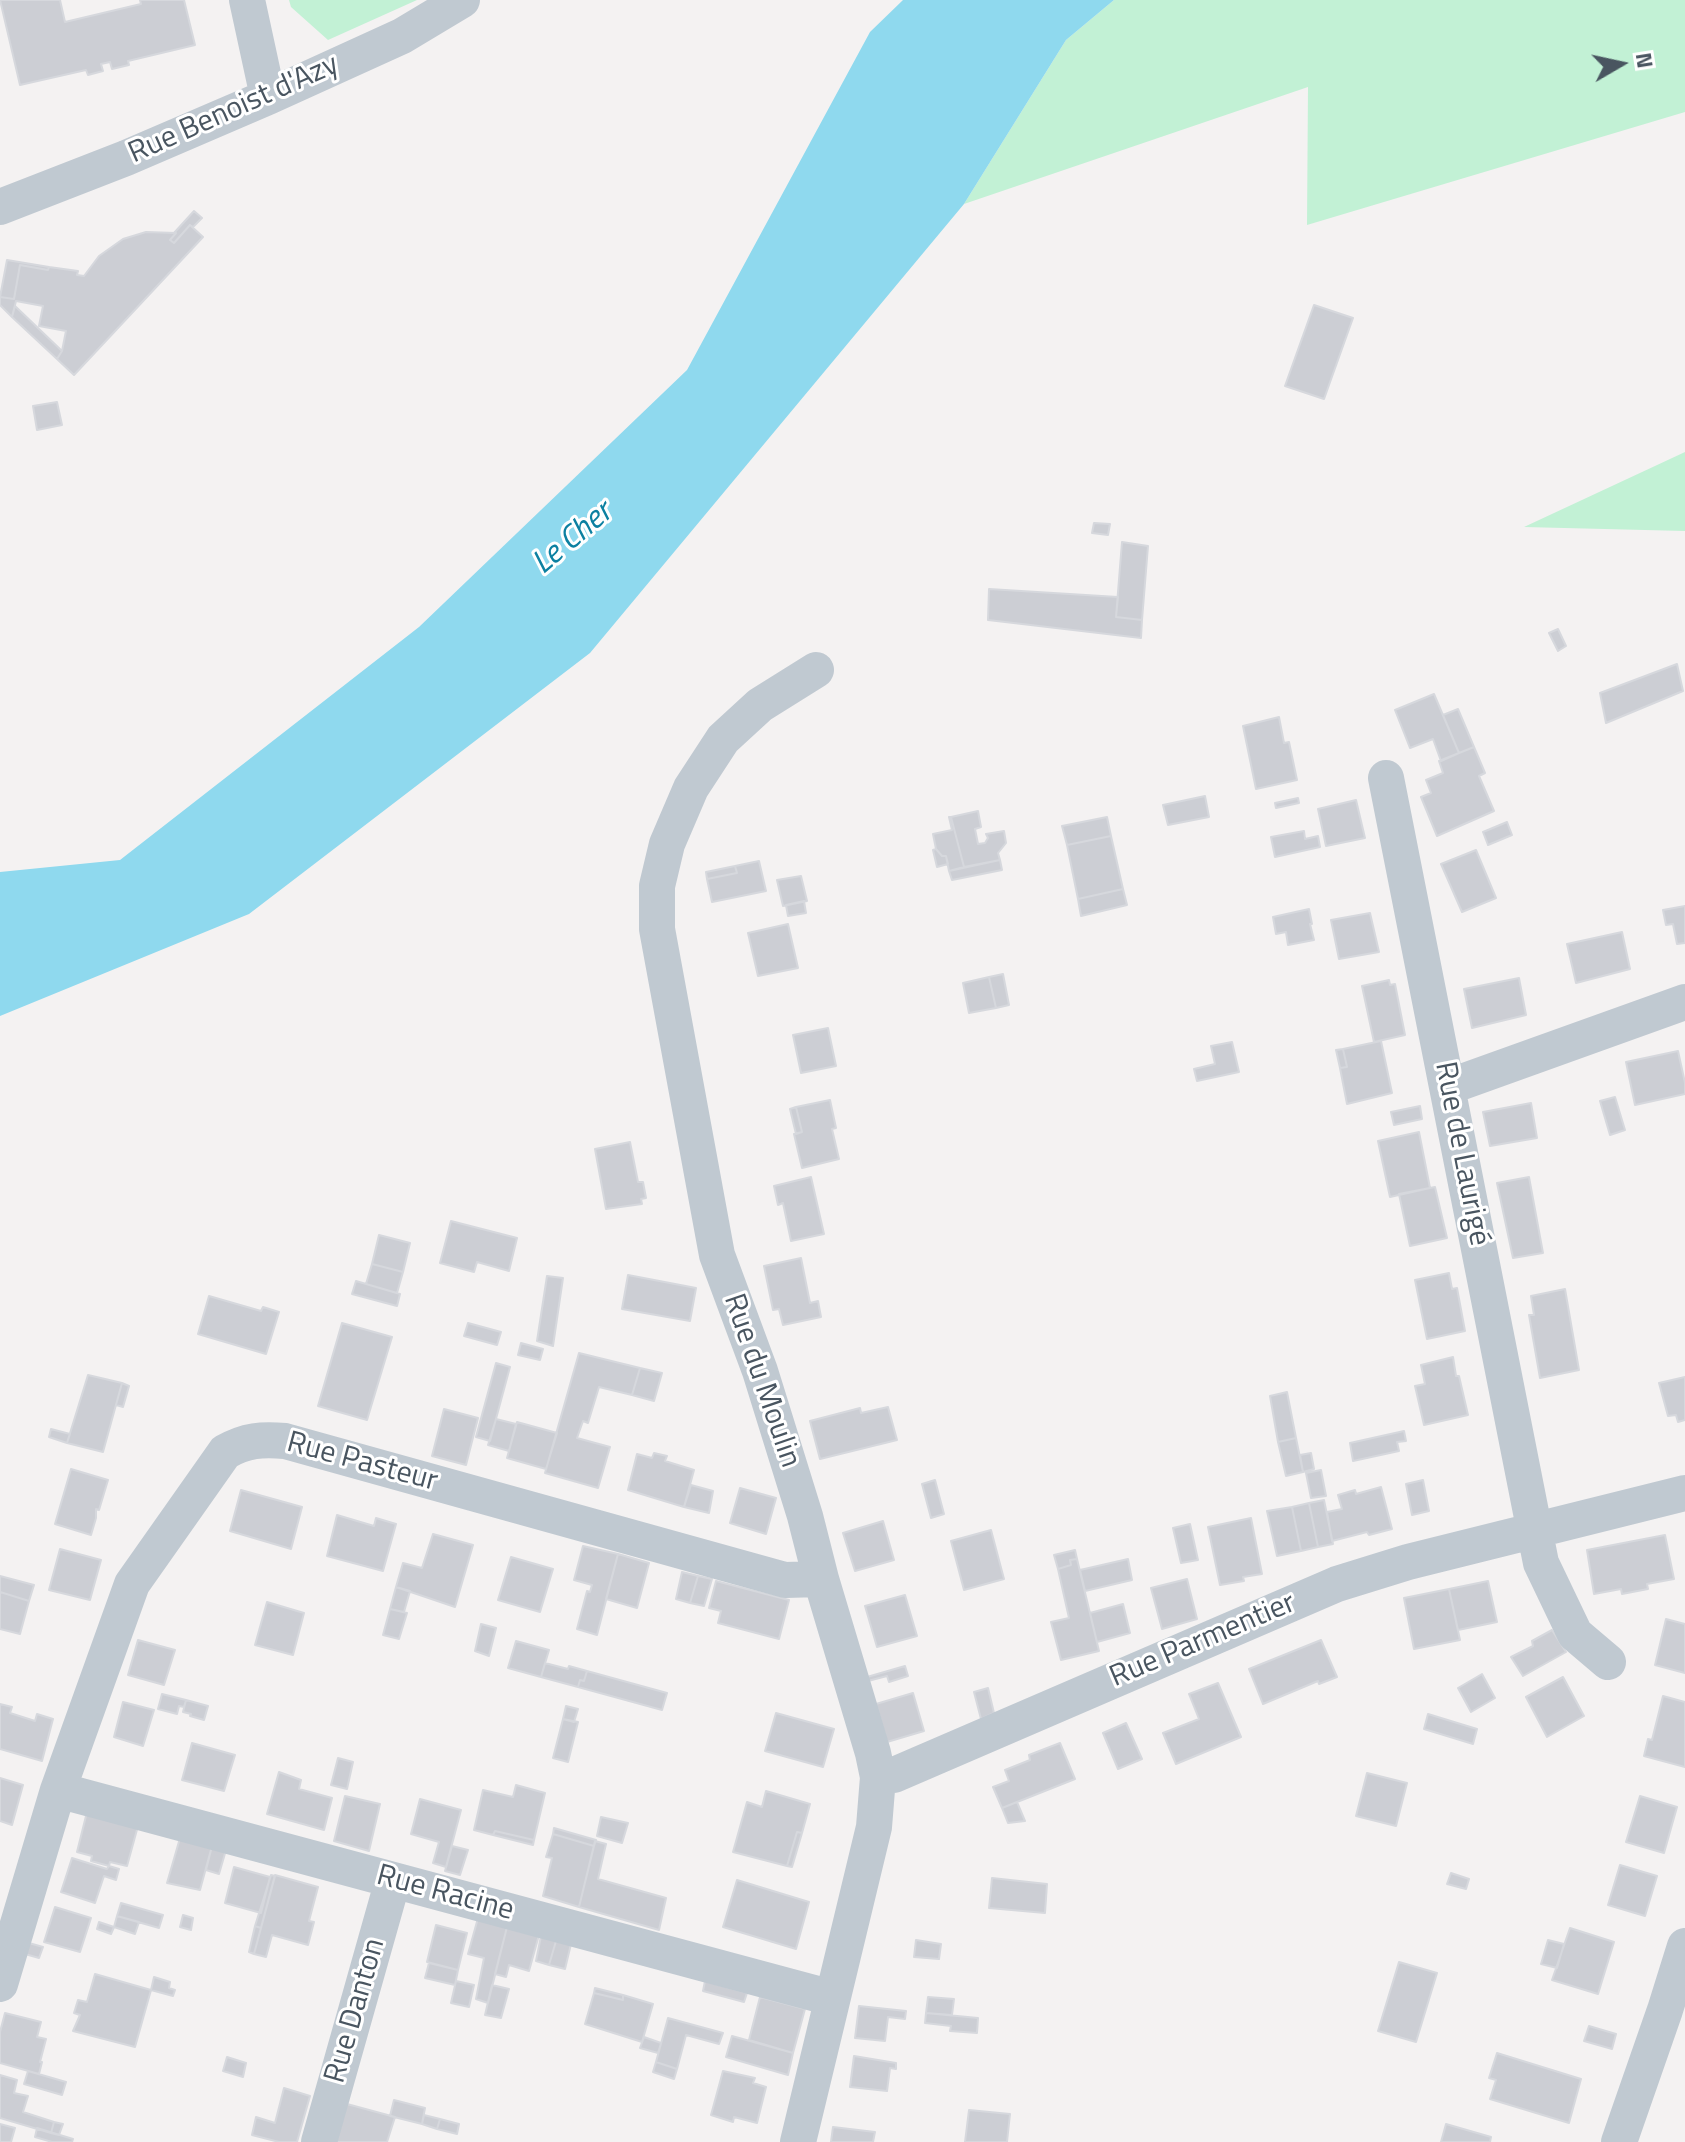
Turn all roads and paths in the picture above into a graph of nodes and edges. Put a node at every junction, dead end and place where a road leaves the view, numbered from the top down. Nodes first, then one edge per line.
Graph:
1 (247, 0) edge
2 (462, 0) edge
3 (268, 97) junction
4 (0, 207) edge
5 (816, 670) dead end
6 (1386, 778) dead end
7 (1685, 1002) edge
8 (1448, 1087) junction
9 (1685, 1493) edge
10 (1536, 1530) junction
11 (821, 1579) junction
12 (1608, 1662) dead end
13 (878, 1777) junction
14 (58, 1790) junction
15 (393, 1880) junction
16 (1685, 1946) edge
17 (0, 1984) edge
18 (832, 1998) junction
19 (319, 2142) edge
20 (798, 2142) edge
21 (1619, 2142) edge

1 - 3 street
2 - 3 street, Rue Benoist d'Azy
3 - 4 street, Rue Benoist d'Azy
5 - 11 street, Rue du Moulin
6 - 8 street, Rue de Laurigé
7 - 8 street
8 - 10 street, Rue de Laurigé
9 - 10 street, Rue Parmentier
10 - 12 street
10 - 13 street, Rue Parmentier
11 - 13 street, Rue du Moulin
11 - 14 street, Rue Pasteur
13 - 18 street, Rue du Moulin
14 - 15 street, Rue Racine
14 - 17 street, Rue Pasteur
15 - 18 street, Rue Racine
15 - 19 street, Rue Danton
16 - 21 street
18 - 20 street, Rue du Moulin

